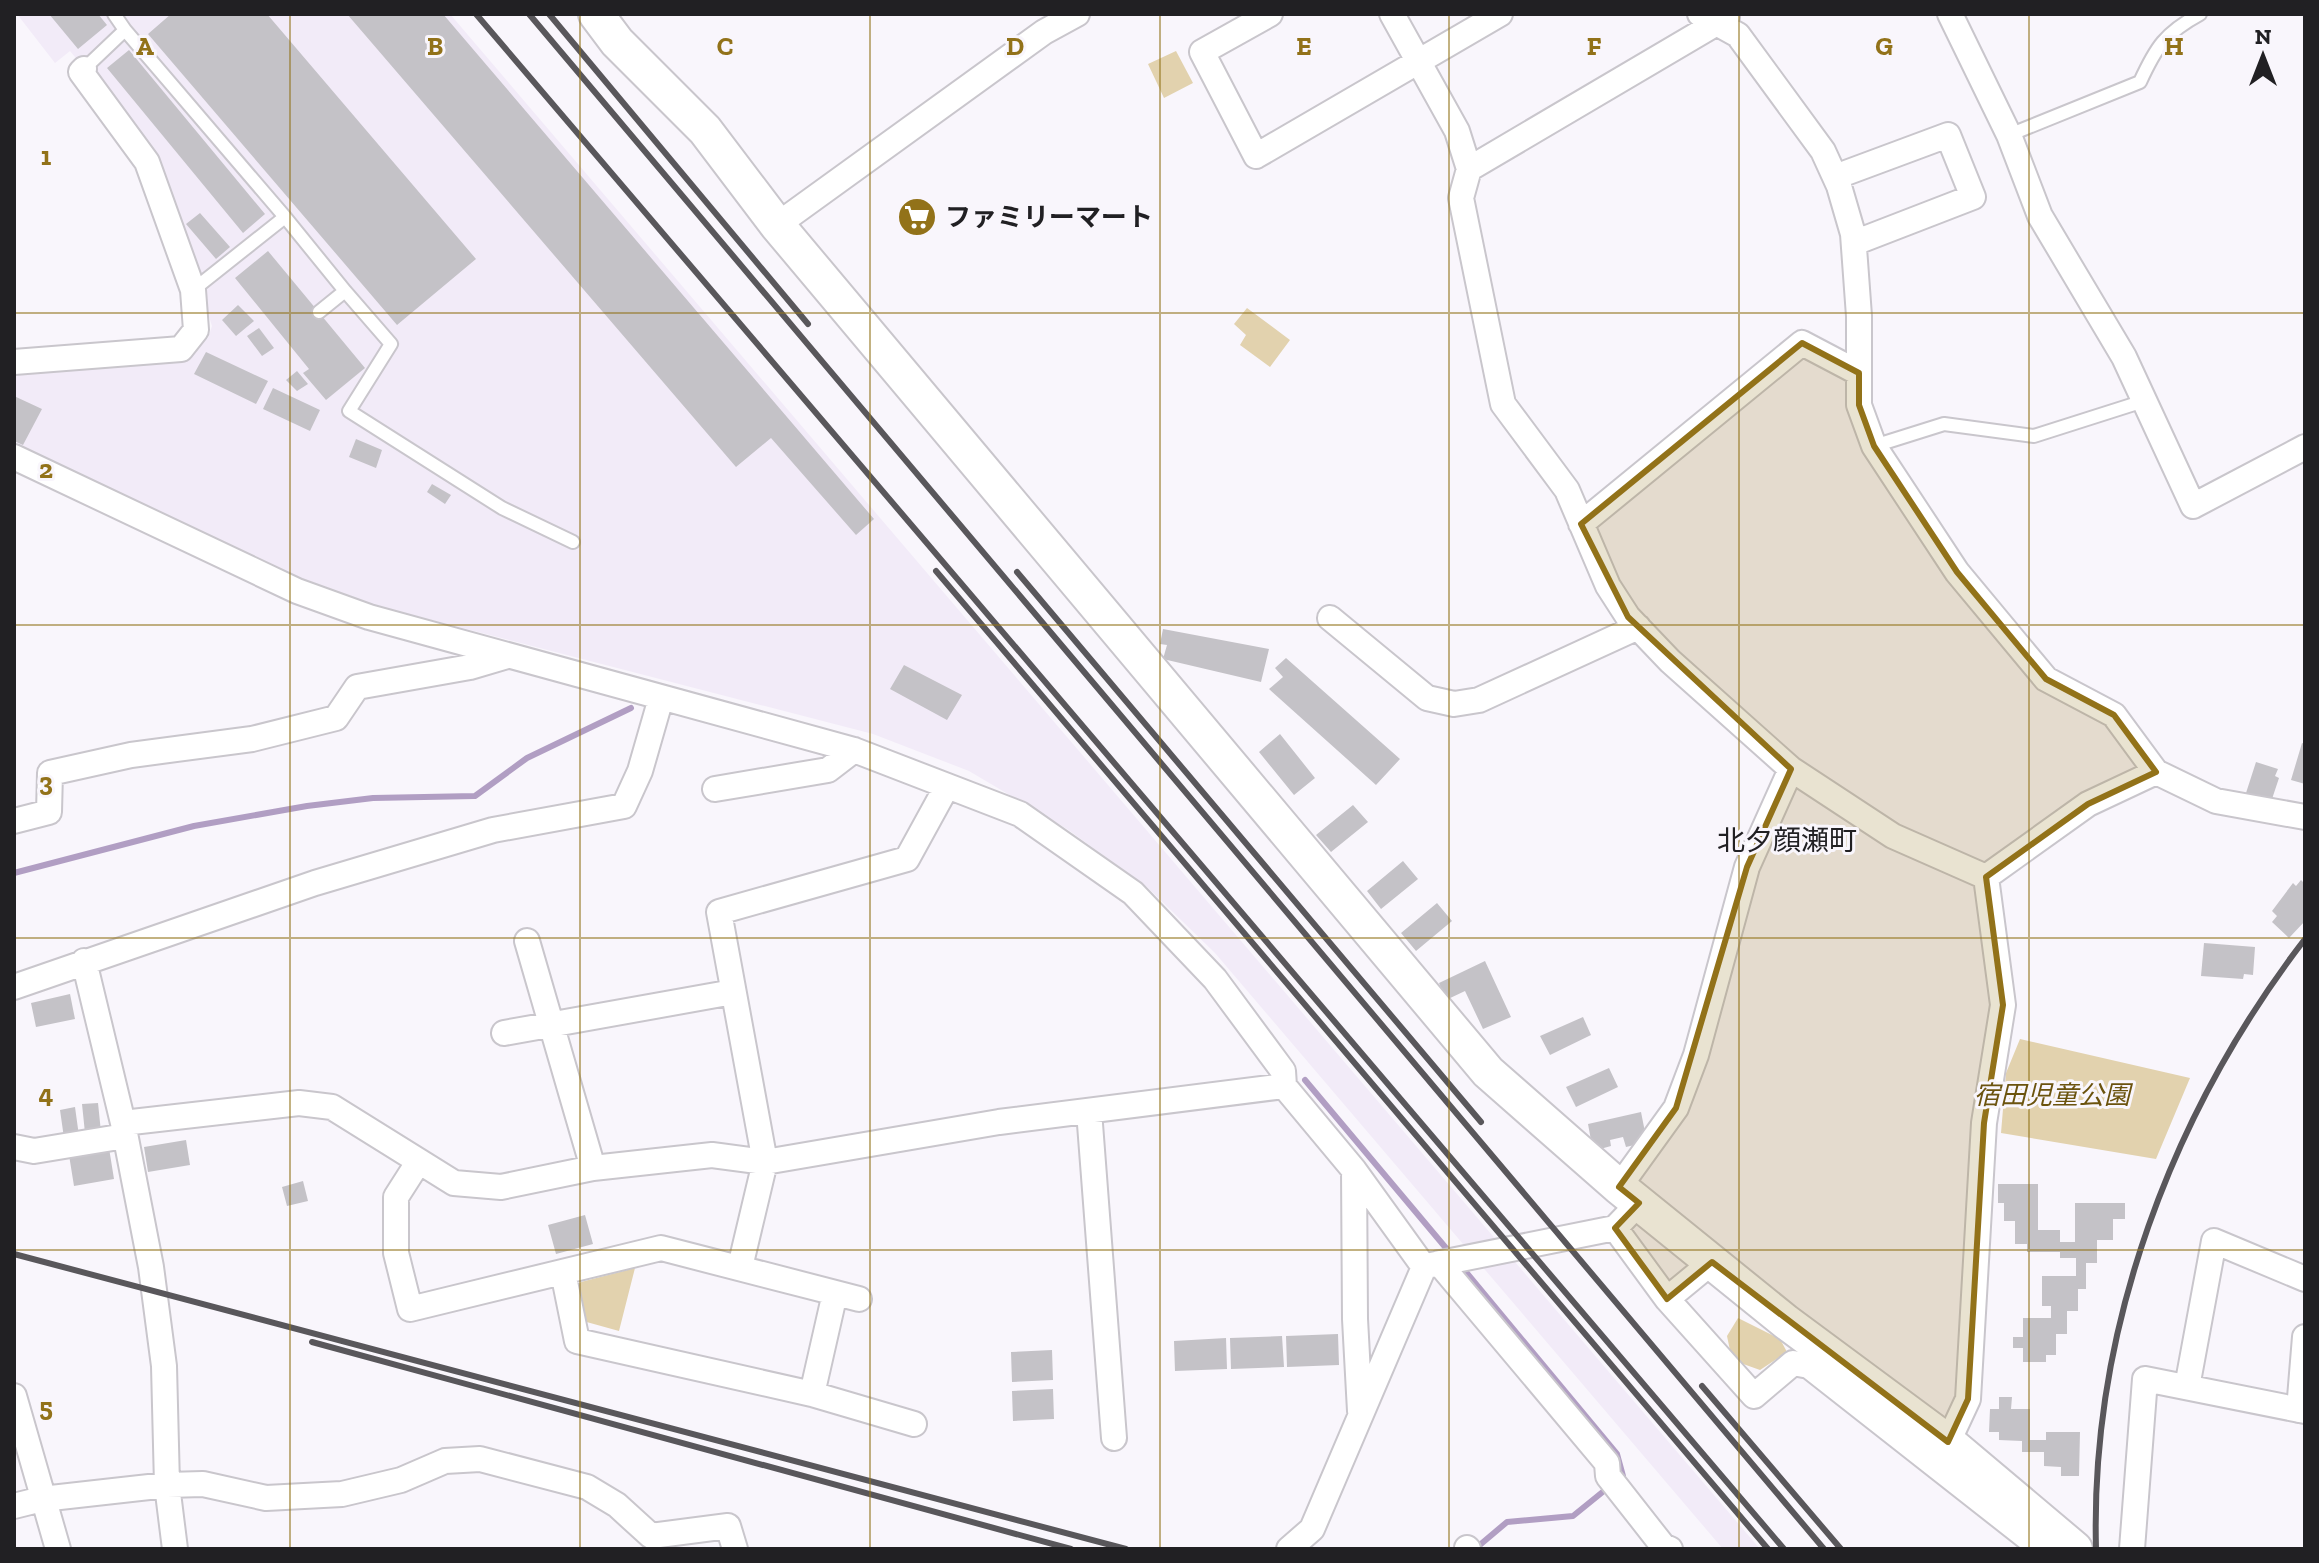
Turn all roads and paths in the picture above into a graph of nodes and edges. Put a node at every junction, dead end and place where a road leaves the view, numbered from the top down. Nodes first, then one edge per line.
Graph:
1 (114, 14) edge
2 (596, 14) edge
3 (1077, 14) edge
4 (1270, 14) edge
5 (1392, 14) edge
6 (1500, 14) edge
7 (1950, 14) edge
8 (2200, 14) edge
9 (1716, 17) edge
10 (1039, 23) edge
11 (125, 30) junction
12 (1419, 63) junction
13 (84, 69) joint
14 (2009, 135) junction
15 (1469, 169) junction
16 (1835, 177) junction
17 (285, 217) junction
18 (777, 225) junction
19 (1854, 243) junction
20 (193, 290) junction
21 (345, 291) junction
22 (319, 312) dead end
23 (14, 362) edge
24 (1859, 373) junction
25 (2147, 400) junction
26 (1874, 446) junction
27 (2305, 447) edge
28 (14, 457) edge
29 (1581, 524) junction
30 (573, 542) dead end
31 (1330, 618) dead end
32 (1638, 627) junction
33 (509, 656) junction
34 (661, 698) junction
35 (854, 750) junction
36 (1791, 769) junction
37 (2156, 772) junction
38 (947, 786) junction
39 (715, 789) dead end
40 (2305, 817) edge
41 (14, 821) edge
42 (1986, 877) junction
43 (527, 941) dead end
44 (84, 961) junction
45 (14, 987) edge
46 (733, 992) junction
47 (553, 1026) junction
48 (504, 1033) dead end
49 (1284, 1086) junction
50 (1089, 1111) junction
51 (124, 1129) junction
52 (14, 1147) edge
53 (419, 1161) junction
54 (765, 1162) junction
55 (593, 1168) junction
56 (1354, 1170) junction
57 (1629, 1195) junction
58 (1615, 1228) junction
59 (1712, 1262) junction
60 (1431, 1265) junction
61 (740, 1267) junction
62 (563, 1272) junction
63 (2305, 1279) edge
64 (835, 1293) junction
65 (859, 1299) dead end
66 (1667, 1299) junction
67 (2305, 1337) edge
68 (2187, 1387) junction
69 (812, 1394) junction
70 (14, 1396) edge
71 (2302, 1410) edge
72 (1360, 1417) junction
73 (914, 1424) dead end
74 (1114, 1438) dead end
75 (1948, 1442) junction
76 (167, 1485) junction
77 (42, 1499) junction
78 (14, 1506) edge
79 (657, 1542) edge
80 (58, 1549) edge
81 (175, 1549) edge
82 (735, 1549) edge
83 (1289, 1549) edge
84 (1670, 1549) edge
85 (2042, 1549) edge
86 (2075, 1549) edge
87 (2132, 1549) edge

1 - 11 lane
2 - 18 street
3 - 10 street
4 - 12 street
5 - 12 street
6 - 12 street
7 - 14 street
8 - 14 lane
9 - 15 street
9 - 16 street
10 - 18 street
11 - 13 lane
11 - 17 lane
12 - 15 street
13 - 20 street
14 - 25 street
15 - 29 street
16 - 19 street
16 - 19 street
17 - 20 lane
17 - 21 lane
18 - 57 street
19 - 24 street
20 - 23 street
21 - 22 lane
21 - 30 lane
24 - 26 street
24 - 29 street
25 - 26 lane
25 - 27 street
26 - 37 street
28 - 33 street
29 - 32 street
31 - 32 street
32 - 36 street
33 - 34 street
33 - 41 street
34 - 35 street
34 - 44 street
35 - 38 street
35 - 39 street
36 - 42 street
36 - 57 street
37 - 40 street
37 - 42 street
38 - 46 street
38 - 49 street
42 - 75 street
43 - 47 street
44 - 45 street
44 - 51 street
46 - 47 street
46 - 54 street
47 - 48 street
47 - 55 street
49 - 50 street
49 - 56 street
50 - 54 street
50 - 74 street
51 - 52 street
51 - 53 street
51 - 76 street
53 - 55 street
53 - 62 street
54 - 55 street
54 - 61 street
56 - 60 street
56 - 72 street
57 - 58 street
57 - 59 street
58 - 60 street
58 - 66 street
59 - 66 street
59 - 75 street
60 - 72 street
60 - 84 street
61 - 62 street
61 - 64 street
62 - 69 street
63 - 68 street
64 - 65 street
64 - 69 street
66 - 85 street
67 - 71 street
68 - 71 street
68 - 87 street
69 - 73 street
70 - 77 street
72 - 83 street
75 - 86 street
76 - 77 street
76 - 79 street
76 - 81 street
77 - 78 street
77 - 80 street
79 - 82 street

